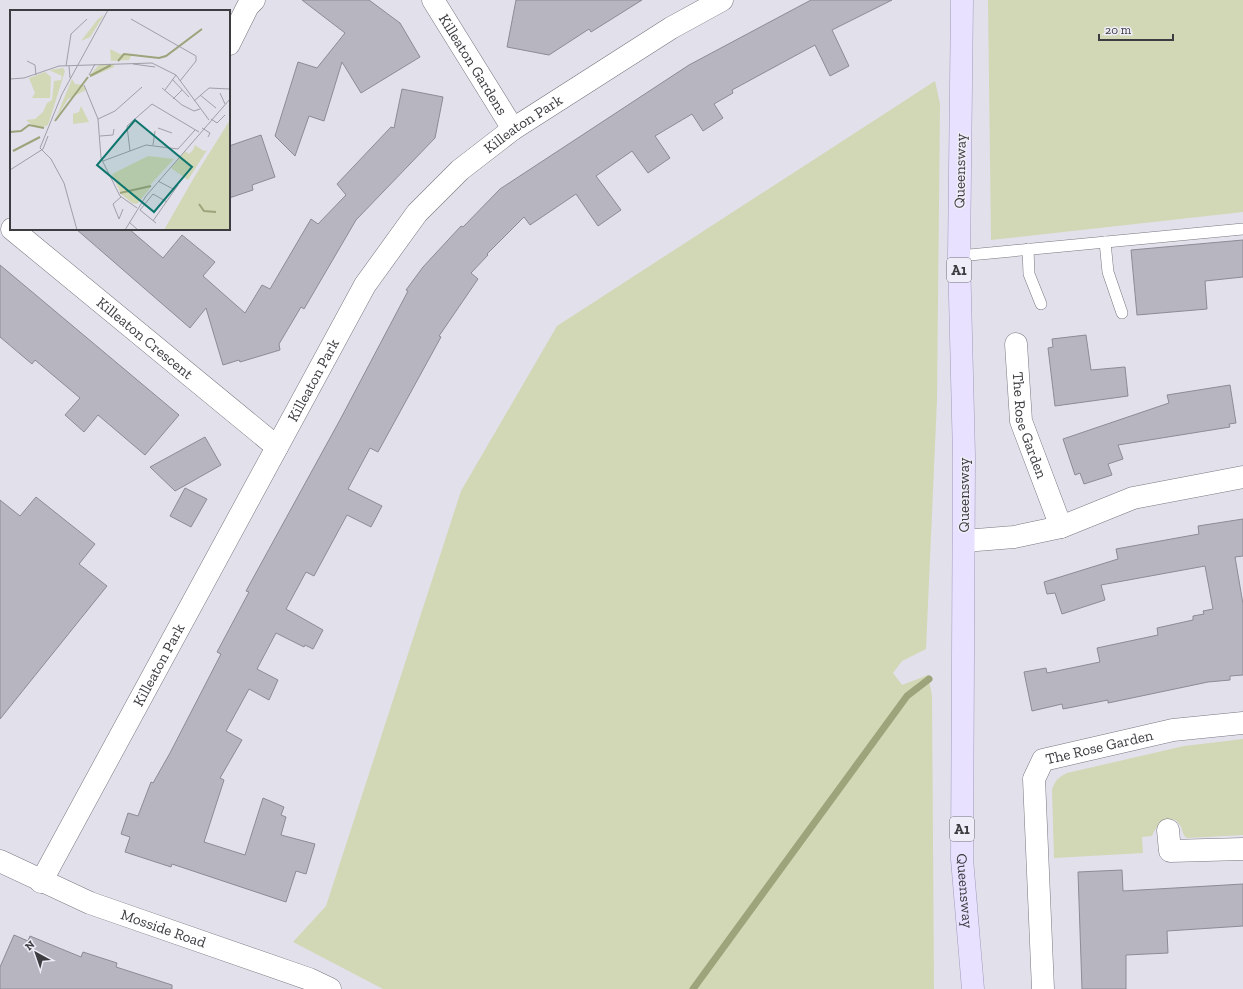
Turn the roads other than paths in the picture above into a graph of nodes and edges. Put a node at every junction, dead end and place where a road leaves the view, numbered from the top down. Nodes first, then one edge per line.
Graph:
1 (254, 0) edge
2 (433, 0) edge
3 (722, 0) edge
4 (962, 0) edge
5 (230, 42) edge
6 (513, 129) junction
7 (0, 219) edge
8 (10, 228) edge
9 (1243, 229) edge
10 (12, 230) edge
11 (1105, 242) junction
12 (1028, 249) junction
13 (959, 256) junction
14 (1041, 304) dead end
15 (1122, 312) dead end
16 (1016, 344) dead end
17 (277, 448) junction
18 (1243, 477) edge
19 (1061, 527) junction
20 (964, 541) junction
21 (1243, 723) edge
22 (1168, 830) dead end
23 (1243, 849) edge
24 (0, 861) edge
25 (41, 882) junction
26 (330, 989) edge
27 (972, 989) edge
28 (1044, 989) edge

1 - 5 street
2 - 6 street, Killeaton Gardens
3 - 6 street, Killeaton Park
4 - 13 main road, Queensway / A1
6 - 17 street, Killeaton Park
7 - 8 street, Killeaton Crescent
9 - 11 lane
10 - 17 street, Killeaton Crescent
11 - 12 lane
11 - 15 lane
12 - 13 lane
12 - 14 lane
13 - 20 main road, Queensway / A1
16 - 19 street, The Rose Garden
17 - 25 street, Killeaton Park
18 - 19 street
19 - 20 street
20 - 27 main road, Queensway / A1
21 - 28 street, The Rose Garden
22 - 23 street
24 - 25 street, Mosside Road
25 - 26 street, Mosside Road

